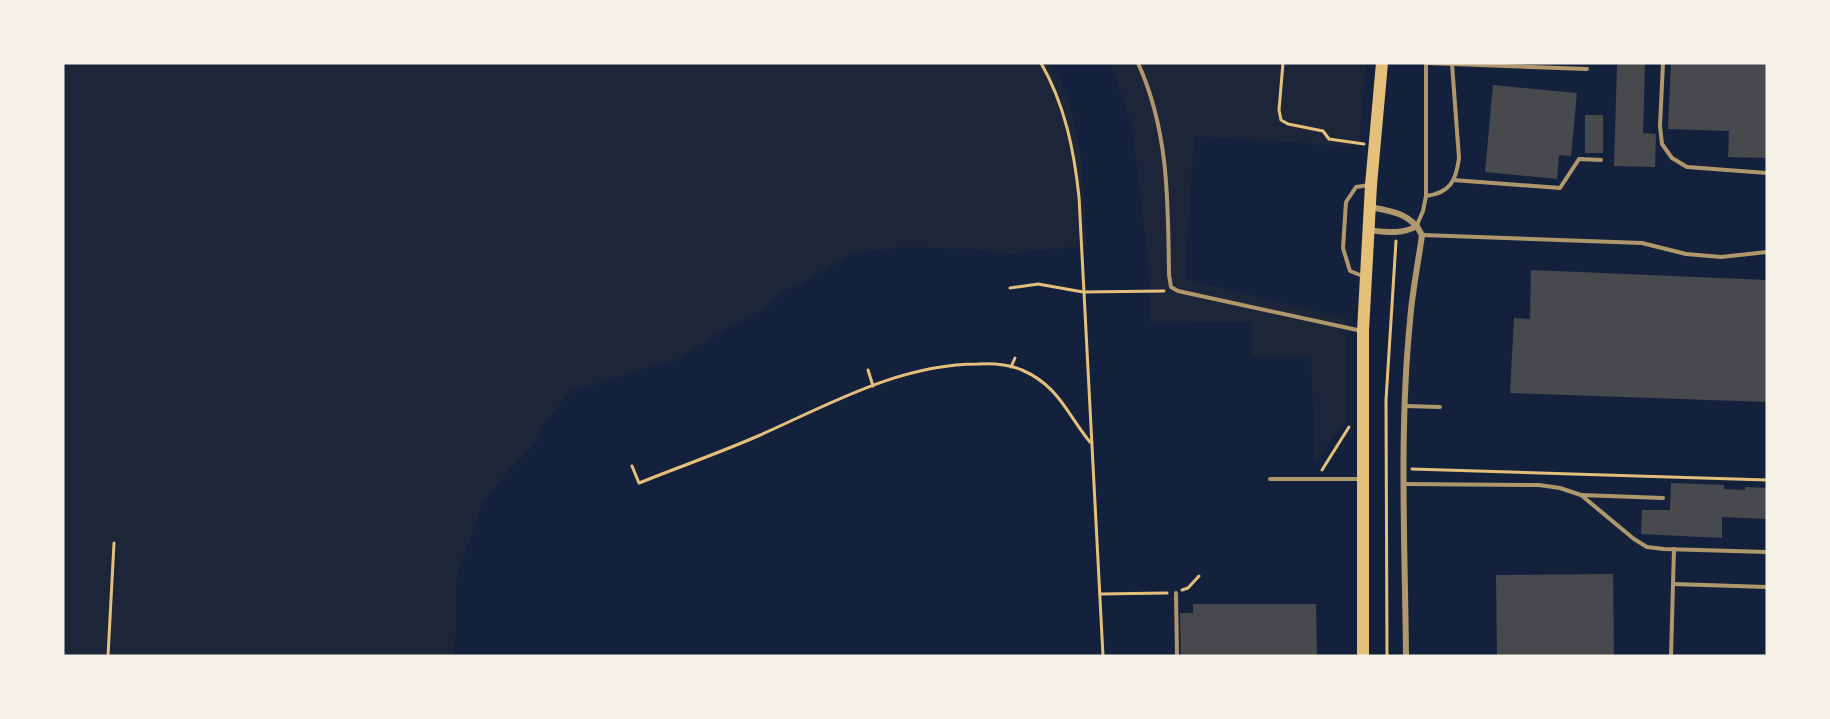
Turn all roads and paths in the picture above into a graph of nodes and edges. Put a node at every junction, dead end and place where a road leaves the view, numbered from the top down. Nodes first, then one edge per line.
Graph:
1 (1041, 63) edge
2 (1138, 63) edge
3 (1284, 63) edge
4 (1382, 63) edge
5 (1426, 63) edge
6 (1663, 63) edge
7 (1452, 64) edge
8 (1587, 69) dead end
9 (1374, 145) junction
10 (1601, 160) dead end
11 (1767, 173) edge
12 (1453, 180) junction
13 (1371, 185) junction
14 (1426, 196) junction
15 (1369, 207) junction
16 (1417, 226) junction
17 (1368, 230) junction
18 (1396, 233) junction
19 (1422, 235) junction
20 (1767, 252) edge
21 (1365, 277) junction
22 (1010, 288) dead end
23 (1178, 291) junction
24 (1083, 292) junction
25 (1363, 331) junction
26 (1015, 358) dead end
27 (1011, 367) junction
28 (868, 370) dead end
29 (873, 386) junction
30 (1362, 406) junction
31 (1405, 406) junction
32 (1440, 407) dead end
33 (1091, 443) junction
34 (632, 466) dead end
35 (1404, 469) junction
36 (1270, 479) dead end
37 (1316, 479) junction
38 (1363, 479) junction
39 (1767, 480) edge
40 (1404, 484) junction
41 (1581, 495) junction
42 (1663, 498) dead end
43 (114, 543) dead end
44 (1674, 549) junction
45 (1767, 552) edge
46 (1199, 576) dead end
47 (1673, 585) junction
48 (1767, 587) edge
49 (1176, 593) junction
50 (1100, 594) junction
51 (108, 656) edge
52 (1103, 656) edge
53 (1177, 656) edge
54 (1363, 656) edge
55 (1387, 656) edge
56 (1406, 656) edge
57 (1671, 656) edge

1 - 24 path
2 - 23 lane
3 - 9 path
4 - 9 highway
5 - 7 lane
5 - 14 lane
6 - 11 lane
7 - 8 lane
7 - 12 lane
9 - 13 highway
10 - 12 lane
12 - 14 lane
13 - 15 highway
13 - 21 lane
14 - 16 lane
15 - 16 street
15 - 17 highway
16 - 18 street
16 - 19 street
17 - 18 street
17 - 21 highway
18 - 55 path
19 - 20 lane
19 - 31 street
21 - 25 highway
22 - 24 path
23 - 24 path
23 - 25 lane
24 - 33 path
25 - 30 highway
26 - 27 path
27 - 29 path
27 - 33 path
28 - 29 path
29 - 34 path
30 - 37 path
30 - 38 highway
31 - 32 lane
31 - 35 street
33 - 50 path
35 - 39 path
35 - 40 street
36 - 37 lane
37 - 38 lane
38 - 54 highway
40 - 41 lane
40 - 56 street
41 - 42 lane
41 - 44 lane
43 - 51 path
44 - 45 lane
44 - 47 lane
46 - 49 path
47 - 48 lane
47 - 57 lane
49 - 50 path
49 - 53 lane
50 - 52 path

